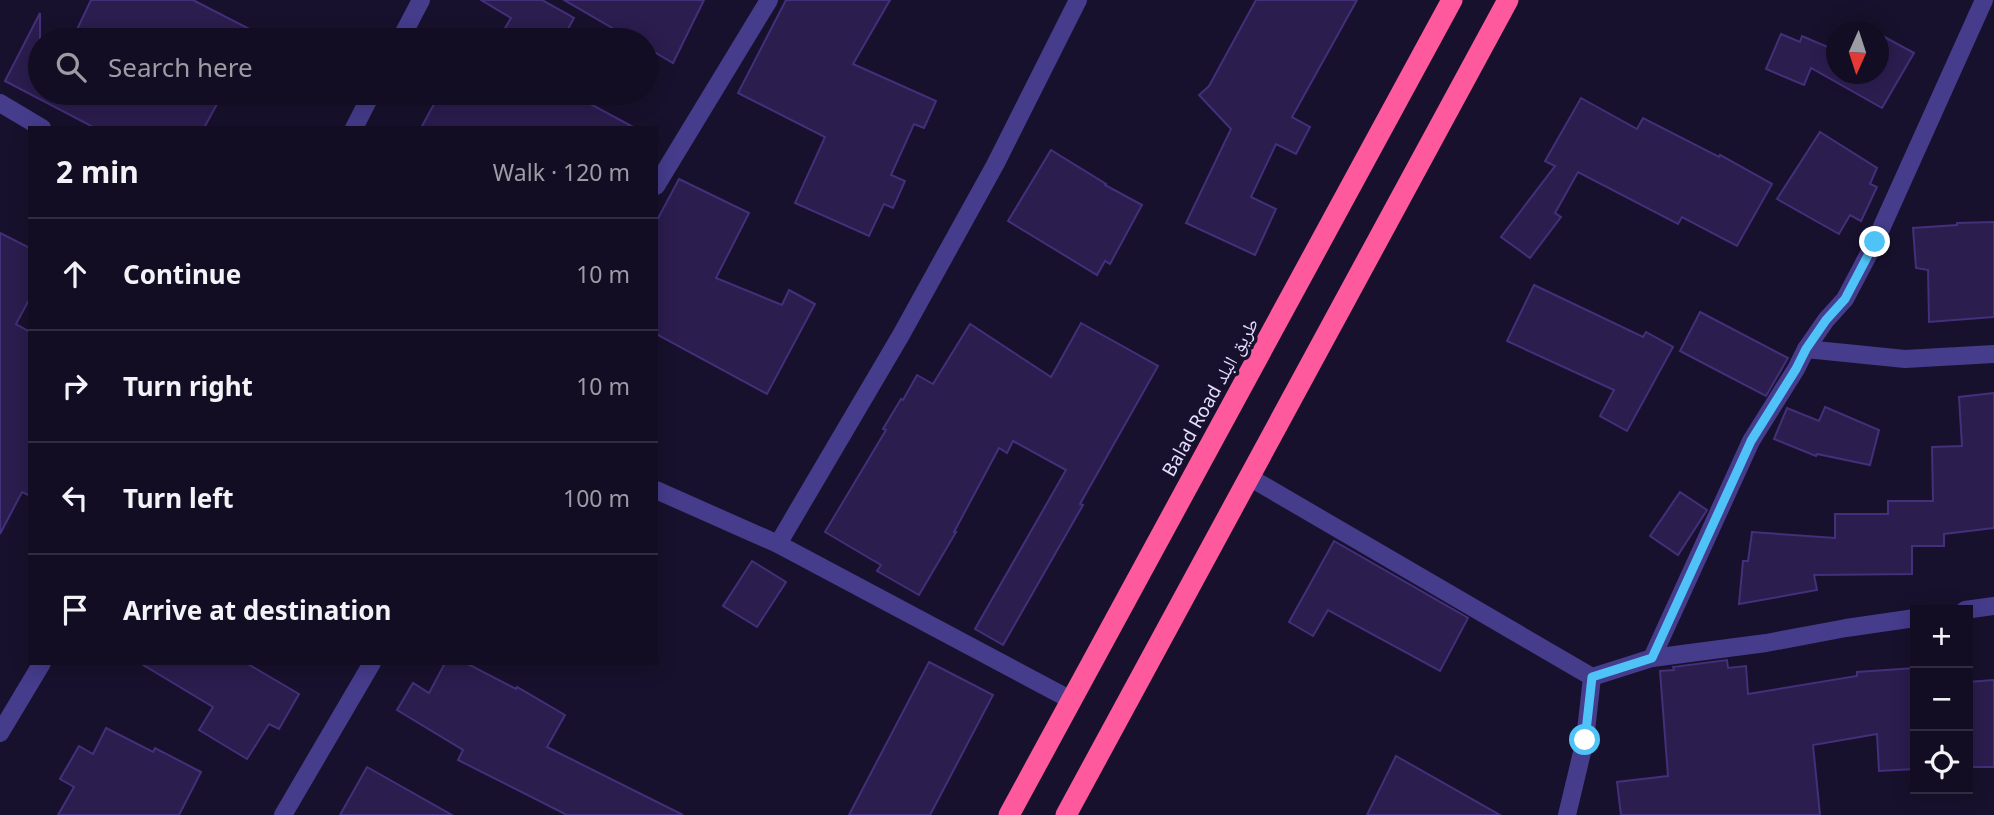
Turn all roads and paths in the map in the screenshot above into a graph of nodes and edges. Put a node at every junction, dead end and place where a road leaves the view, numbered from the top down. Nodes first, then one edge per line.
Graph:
1 (421, 0) edge
2 (769, 0) edge
3 (1078, 0) edge
4 (1452, 0) edge
5 (1508, 0) edge
6 (1984, 0) edge
7 (406, 28) edge
8 (0, 103) edge
9 (366, 105) edge
10 (39, 126) edge
11 (355, 126) edge
12 (658, 183) edge
13 (1806, 349) junction
14 (1994, 354) edge
15 (1249, 477) junction
16 (658, 491) edge
17 (778, 544) junction
18 (1994, 606) edge
19 (1973, 609) edge
20 (1910, 619) edge
21 (1652, 658) junction
22 (41, 665) edge
23 (371, 665) edge
24 (1592, 677) junction
25 (1072, 700) junction
26 (0, 733) edge
27 (282, 815) edge
28 (1009, 815) edge
29 (1066, 815) edge
30 (1567, 815) edge

1 - 7 street
2 - 12 street
3 - 17 street
4 - 25 highway, Balad Road طريق البلد
5 - 15 highway
6 - 13 street
8 - 10 street
9 - 11 street
13 - 14 street
13 - 21 street
15 - 24 street
15 - 29 highway
16 - 17 street
17 - 25 street
18 - 19 street
20 - 21 street
21 - 24 street
22 - 26 street
23 - 27 street
24 - 30 street
25 - 28 highway, Balad Road طريق البلد

